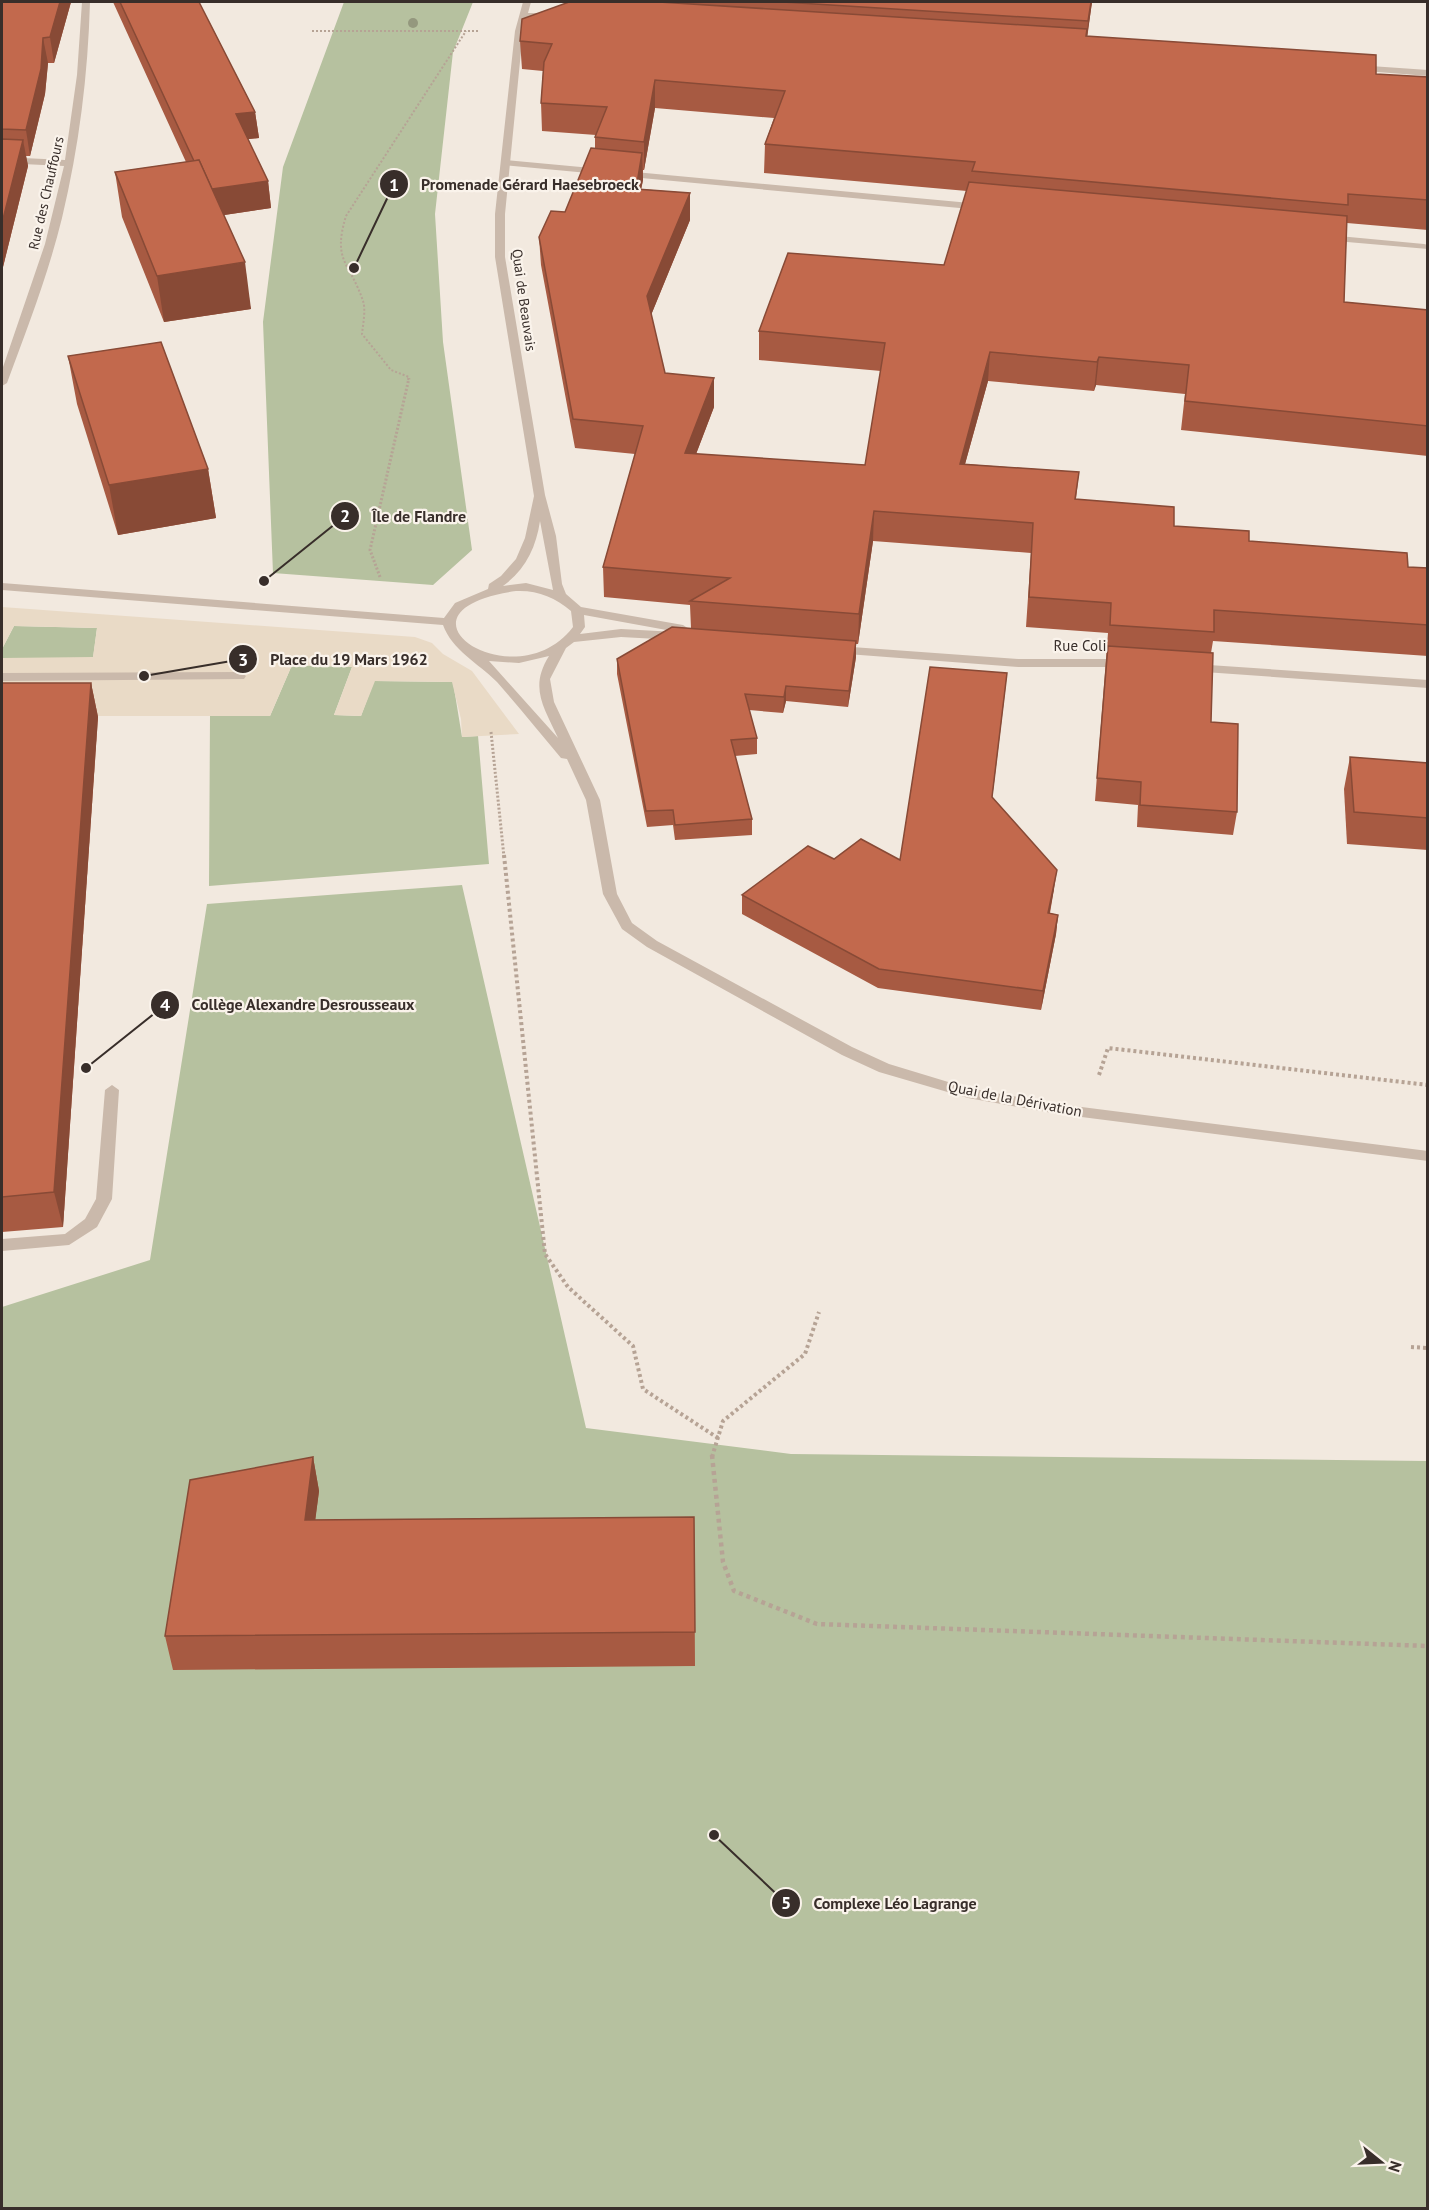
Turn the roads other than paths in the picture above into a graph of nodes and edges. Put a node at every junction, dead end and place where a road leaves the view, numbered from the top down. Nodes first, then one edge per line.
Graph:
1 (86, 2) edge
2 (527, 2) edge
3 (522, 15) junction
4 (562, 17) edge
5 (1347, 68) edge
6 (1428, 73) edge
7 (2, 160) edge
8 (506, 162) junction
9 (69, 163) junction
10 (987, 207) edge
11 (1318, 237) edge
12 (1424, 247) dead end
13 (2, 383) edge
14 (538, 495) junction
15 (2, 587) edge
16 (487, 591) junction
17 (561, 596) junction
18 (577, 610) junction
19 (450, 622) junction
20 (573, 638) junction
21 (560, 648) junction
22 (830, 649) edge
23 (472, 651) junction
24 (1138, 664) edge
25 (1185, 667) edge
26 (240, 676) dead end
27 (2, 677) edge
28 (1428, 684) edge
29 (578, 768) junction
30 (112, 1090) dead end
31 (1428, 1156) edge
32 (2, 1245) edge

1 - 9 street, Rue des Chauffours
2 - 3 street, Quai de Beauvais
3 - 4 street
3 - 8 street, Quai de Beauvais
5 - 6 street
7 - 9 street
8 - 10 street
8 - 14 street, Quai de Beauvais
9 - 13 street, Rue des Chauffours
11 - 12 street
14 - 16 street, Quai de Beauvais
14 - 17 street, Quai de Beauvais
15 - 19 street
16 - 17 street
16 - 19 street
17 - 18 street
18 - 20 street
18 - 20 street
19 - 23 street
20 - 21 street
21 - 23 street
21 - 29 street, Quai de la Dérivation
22 - 24 street, Rue Coli
23 - 29 street, Quai de la Dérivation
25 - 28 street
26 - 27 street
29 - 31 street, Quai de la Dérivation
30 - 32 street

